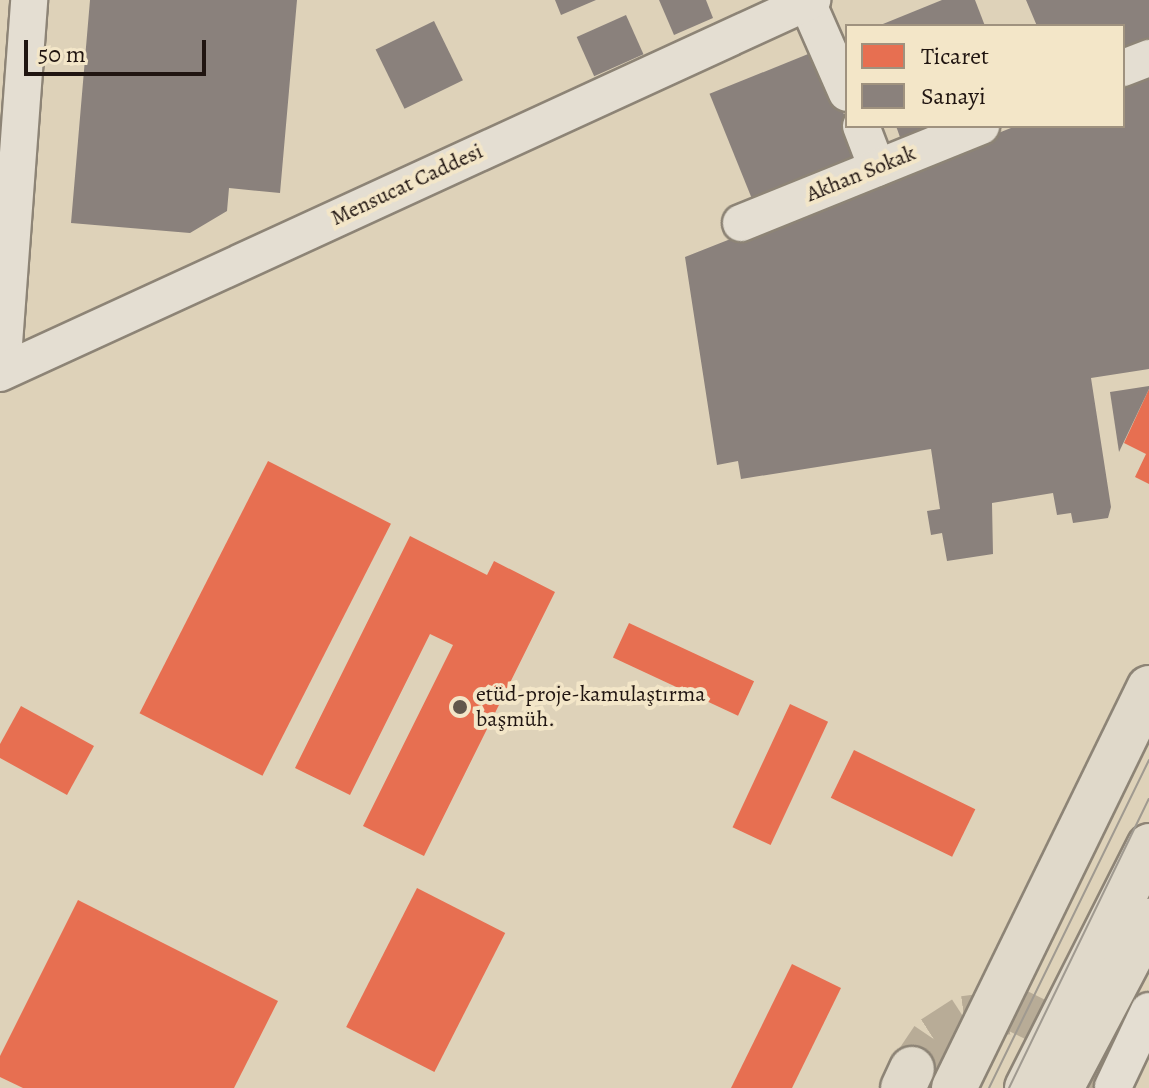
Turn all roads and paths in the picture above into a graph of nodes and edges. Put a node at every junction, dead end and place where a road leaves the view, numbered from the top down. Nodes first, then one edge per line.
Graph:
1 (29, 0) edge
2 (810, 1) edge
3 (1149, 58) edge
4 (1125, 67) edge
5 (845, 88) edge
6 (862, 128) edge
7 (976, 128) edge
8 (877, 168) junction
9 (741, 223) dead end
10 (1, 372) edge
11 (1149, 688) edge
12 (1149, 846) edge
13 (1149, 921) edge
14 (1149, 1011) edge
15 (1064, 1083) edge
16 (1113, 1087) edge
17 (954, 1088) edge
18 (1027, 1088) edge

1 - 10 street
2 - 5 street
2 - 10 street, Mensucat Caddesi
3 - 4 street
6 - 8 street
7 - 8 street, Akhan Sokak
8 - 9 street, Akhan Sokak
11 - 17 highway
12 - 18 highway
13 - 15 highway
14 - 16 street

